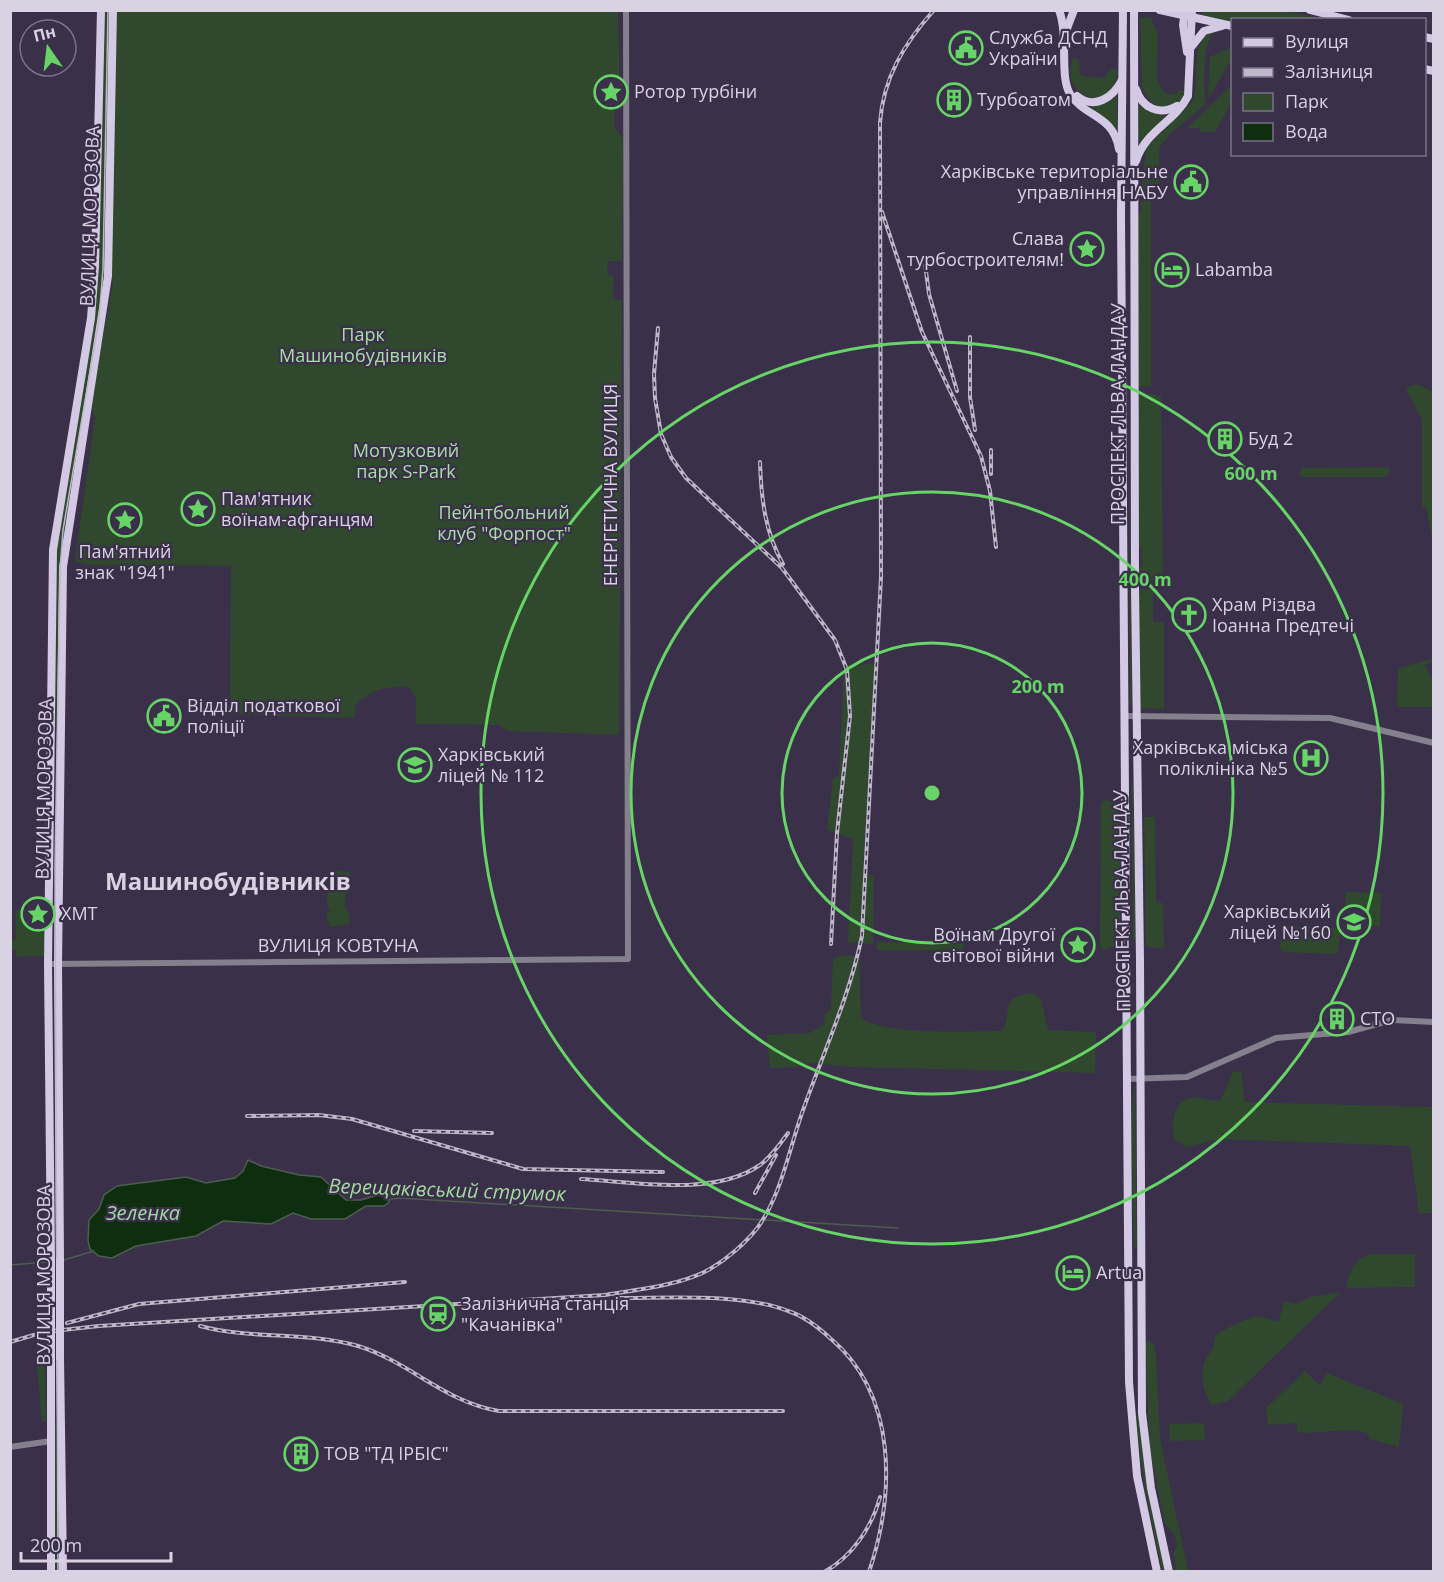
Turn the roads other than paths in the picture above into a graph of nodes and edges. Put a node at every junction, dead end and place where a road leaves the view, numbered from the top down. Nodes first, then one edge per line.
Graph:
1 (101, 10) edge
2 (112, 10) edge
3 (626, 10) edge
4 (1059, 10) edge
5 (1074, 10) edge
6 (1123, 10) edge
7 (1134, 10) edge
8 (1160, 10) edge
9 (1310, 10) edge
10 (1189, 14) edge
11 (1341, 18) edge
12 (1231, 26) edge
13 (1231, 26) edge
14 (1066, 31) junction
15 (1190, 59) junction
16 (1123, 77) junction
17 (1134, 77) junction
18 (1066, 78) junction
19 (1123, 88) junction
20 (1134, 88) junction
21 (1187, 99) junction
22 (1122, 173) junction
23 (1134, 173) junction
24 (1123, 389) junction
25 (1135, 389) junction
26 (1125, 716) junction
27 (1137, 716) junction
28 (1125, 734) junction
29 (1137, 734) junction
30 (1434, 744) edge
31 (628, 959) joint
32 (48, 964) junction
33 (58, 964) junction
34 (1434, 1022) edge
35 (1127, 1079) junction
36 (1140, 1079) junction
37 (1129, 1255) junction
38 (1141, 1255) junction
39 (55, 1261) junction
40 (51, 1441) junction
41 (10, 1447) edge
42 (51, 1572) edge
43 (63, 1572) edge
44 (1157, 1572) edge
45 (1169, 1572) edge

1 - 32 main road, ВУЛИЦЯ МОРОЗОВА
2 - 33 main road, ВУЛИЦЯ МОРОЗОВА
3 - 31 street, ЕНЕРГЕТИЧНА ВУЛИЦЯ
4 - 14 main road
5 - 14 main road
6 - 16 main road, ПРОСПЕКТ ЛЬВА ЛАНДАУ
7 - 17 main road, ПРОСПЕКТ ЛЬВА ЛАНДАУ
8 - 10 main road
9 - 11 main road
10 - 12 main road
10 - 15 main road
13 - 15 main road
14 - 18 main road
15 - 21 main road
16 - 18 main road
16 - 19 main road, ПРОСПЕКТ ЛЬВА ЛАНДАУ
17 - 20 main road, ПРОСПЕКТ ЛЬВА ЛАНДАУ
17 - 21 main road
18 - 22 main road
19 - 20 main road
19 - 22 main road, ПРОСПЕКТ ЛЬВА ЛАНДАУ
20 - 23 main road, ПРОСПЕКТ ЛЬВА ЛАНДАУ
21 - 23 main road
22 - 24 main road, ПРОСПЕКТ ЛЬВА ЛАНДАУ
23 - 25 main road, ПРОСПЕКТ ЛЬВА ЛАНДАУ
24 - 25 main road
24 - 26 main road, ПРОСПЕКТ ЛЬВА ЛАНДАУ
25 - 27 main road, ПРОСПЕКТ ЛЬВА ЛАНДАУ
26 - 27 street
26 - 28 main road, ПРОСПЕКТ ЛЬВА ЛАНДАУ
27 - 29 main road, ПРОСПЕКТ ЛЬВА ЛАНДАУ
27 - 30 street
28 - 29 main road
28 - 35 main road, ПРОСПЕКТ ЛЬВА ЛАНДАУ
29 - 36 main road, ПРОСПЕКТ ЛЬВА ЛАНДАУ
31 - 33 street, ВУЛИЦЯ КОВТУНА
32 - 33 street, ВУЛИЦЯ КОВТУНА
32 - 39 main road, ВУЛИЦЯ МОРОЗОВА
33 - 39 main road, ВУЛИЦЯ МОРОЗОВА
34 - 36 street
35 - 36 street
35 - 37 main road, ПРОСПЕКТ ЛЬВА ЛАНДАУ
36 - 38 main road, ПРОСПЕКТ ЛЬВА ЛАНДАУ
37 - 38 main road
37 - 44 main road, ПРОСПЕКТ ЛЬВА ЛАНДАУ
38 - 45 main road, ПРОСПЕКТ ЛЬВА ЛАНДАУ
39 - 40 main road, ВУЛИЦЯ МОРОЗОВА, bridge
39 - 43 main road, ВУЛИЦЯ МОРОЗОВА, bridge
40 - 41 street
40 - 42 main road, ВУЛИЦЯ МОРОЗОВА

